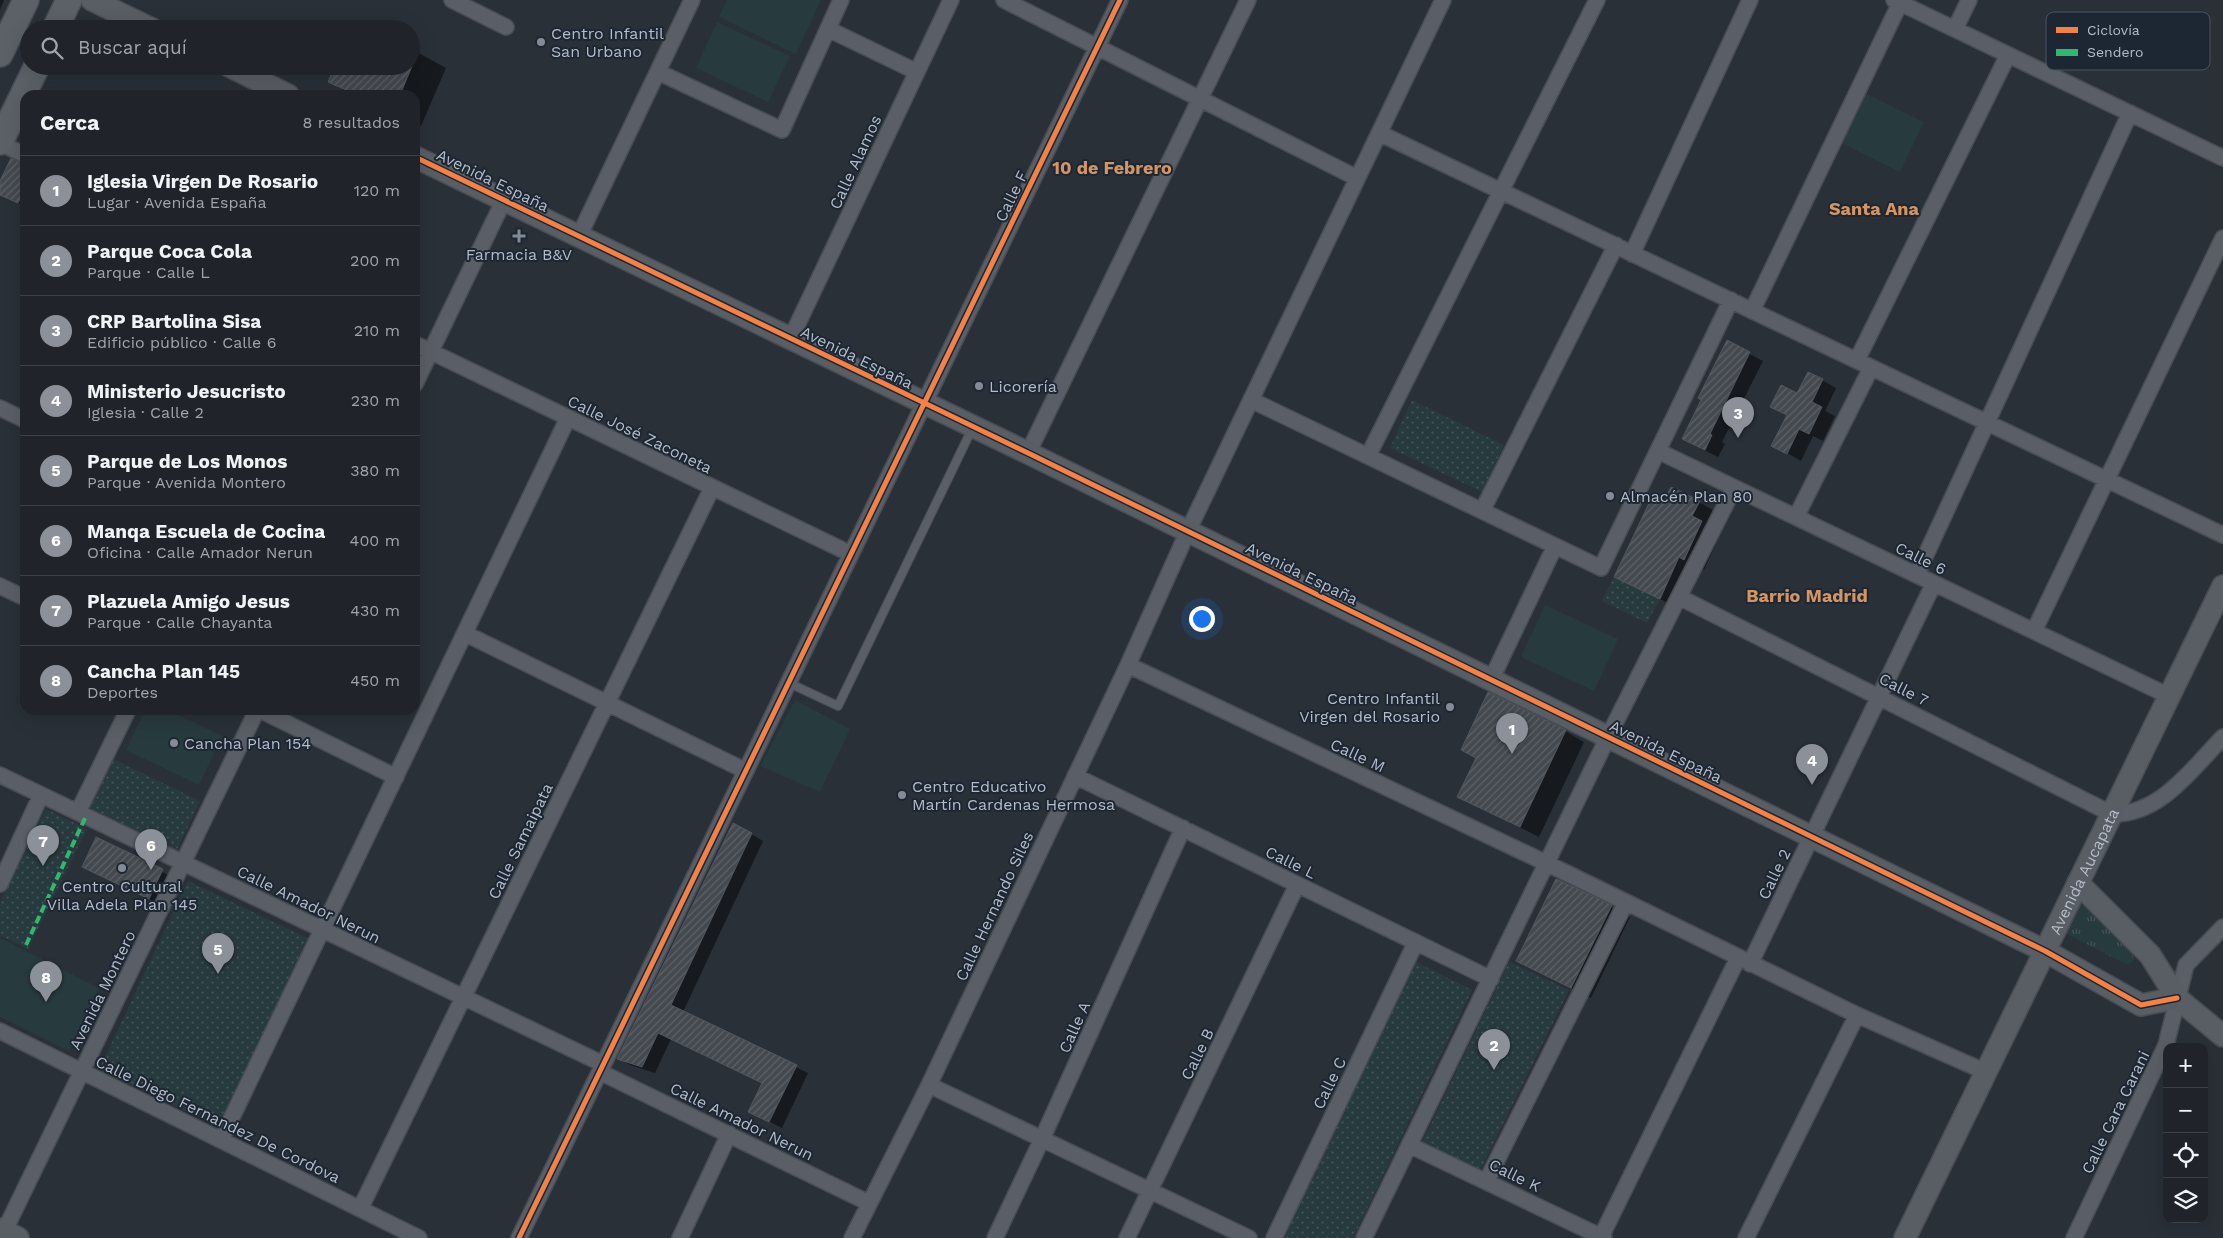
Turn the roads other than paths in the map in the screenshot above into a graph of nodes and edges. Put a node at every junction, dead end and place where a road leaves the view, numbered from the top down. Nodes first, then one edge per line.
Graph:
1 (26, 0) edge
2 (69, 0) edge
3 (92, 0) edge
4 (452, 0) edge
5 (692, 0) edge
6 (841, 0) edge
7 (951, 0) edge
8 (1004, 0) edge
9 (1120, 0) edge
10 (1248, 0) edge
11 (1442, 0) edge
12 (1596, 0) edge
13 (1750, 0) edge
14 (1969, 0) edge
15 (1897, 1) edge
16 (59, 20) edge
17 (133, 20) edge
18 (506, 27) dead end
19 (828, 29) junction
20 (1955, 29) junction
21 (1097, 47) junction
22 (0, 54) edge
23 (2008, 54) junction
24 (658, 72) junction
25 (917, 72) junction
26 (33, 75) edge
27 (247, 75) edge
28 (25, 90) edge
29 (278, 90) edge
30 (1200, 99) junction
31 (20, 101) edge
32 (2130, 113) junction
33 (1379, 132) junction
34 (0, 142) edge
35 (20, 152) edge
36 (2223, 158) edge
37 (420, 159) edge
38 (1357, 178) junction
39 (1502, 191) junction
40 (504, 200) junction
41 (579, 236) junction
42 (2223, 238) edge
43 (1616, 245) junction
44 (1632, 254) junction
45 (1731, 300) junction
46 (1752, 310) junction
47 (791, 338) junction
48 (420, 346) edge
49 (431, 351) junction
50 (1857, 360) junction
51 (1871, 368) junction
52 (420, 374) edge
53 (1251, 400) junction
54 (924, 404) junction
55 (0, 408) edge
56 (20, 418) edge
57 (568, 418) junction
58 (1988, 423) junction
59 (973, 427) junction
60 (1658, 451) junction
61 (1028, 453) junction
62 (1368, 456) junction
63 (2106, 480) junction
64 (712, 488) junction
65 (1734, 488) junction
66 (1482, 511) junction
67 (1796, 517) junction
68 (1188, 531) junction
69 (2223, 535) edge
70 (1555, 546) junction
71 (851, 554) junction
72 (1917, 574) junction
73 (1934, 583) junction
74 (0, 586) edge
75 (2223, 586) edge
76 (20, 596) edge
77 (1679, 597) junction
78 (2034, 631) junction
79 (466, 634) junction
80 (1128, 665) junction
81 (1491, 680) junction
82 (789, 683) junction
83 (1880, 696) junction
84 (2169, 696) junction
85 (607, 703) junction
86 (126, 715) edge
87 (256, 715) edge
88 (269, 715) edge
89 (1608, 737) junction
90 (2223, 737) edge
91 (746, 772) junction
92 (0, 775) edge
93 (1075, 776) junction
94 (396, 777) junction
95 (41, 795) junction
96 (78, 812) junction
97 (2112, 814) junction
98 (1183, 828) junction
99 (1812, 837) junction
100 (183, 862) junction
101 (1546, 864) junction
102 (2078, 883) junction
103 (0, 884) edge
104 (1297, 884) junction
105 (1626, 902) junction
106 (2223, 927) edge
107 (322, 929) junction
108 (1416, 942) junction
109 (2045, 951) junction
110 (1744, 961) junction
111 (1491, 979) junction
112 (463, 997) junction
113 (2177, 998) junction
114 (1857, 1015) junction
115 (0, 1031) edge
116 (2223, 1036) edge
117 (602, 1068) junction
118 (82, 1071) junction
119 (1986, 1072) junction
120 (929, 1085) junction
121 (729, 1134) junction
122 (1042, 1139) junction
123 (221, 1140) junction
124 (1410, 1145) junction
125 (1487, 1180) junction
126 (1150, 1191) junction
127 (869, 1203) junction
128 (360, 1208) junction
129 (6, 1234) edge
130 (1603, 1237) edge
131 (419, 1238) edge
132 (519, 1238) edge
133 (680, 1238) edge
134 (852, 1238) edge
135 (994, 1238) edge
136 (1127, 1238) edge
137 (1249, 1238) edge
138 (1274, 1238) edge
139 (1364, 1238) edge
140 (1746, 1238) edge
141 (1905, 1238) edge
142 (2074, 1238) edge

1 - 22 main road
2 - 16 main road
3 - 17 street
4 - 18 street
5 - 24 street
6 - 19 street
7 - 25 street, Calle Alamos
8 - 21 street
9 - 21 street, Calle F
10 - 30 street
11 - 33 street, Calle Hernando Siles
12 - 39 street
13 - 44 street
14 - 20 street
15 - 20 street
15 - 46 street
19 - 24 street
19 - 25 street
20 - 23 street
21 - 30 street
21 - 54 street, Calle F
23 - 32 street
23 - 50 street
24 - 41 street
25 - 47 street, Calle Alamos
26 - 28 main road
27 - 29 street
30 - 38 street
30 - 61 street
31 - 34 main road
32 - 36 street
32 - 58 street
33 - 38 street, Calle Hernando Siles
33 - 39 street
34 - 35 street
37 - 40 street, Avenida España
38 - 53 street, Calle Hernando Siles
39 - 43 street
39 - 62 street
40 - 41 street, Avenida España
40 - 49 street
41 - 47 street, Avenida España
42 - 63 street
43 - 44 street
43 - 66 street
44 - 45 street
45 - 46 street
45 - 60 street
46 - 50 street
47 - 54 street, Avenida España
48 - 49 street, Calle José Zaconeta
49 - 52 street
49 - 57 street, Calle José Zaconeta
50 - 51 street
51 - 58 street
51 - 67 street
53 - 62 street
53 - 68 street, Calle Hernando Siles
54 - 59 street, Avenida España
54 - 71 street, Calle F
55 - 56 street
57 - 64 street, Calle José Zaconeta
57 - 79 street
58 - 63 street
58 - 72 street
59 - 61 street, Avenida España
59 - 82 lane
60 - 65 street, Calle 6
60 - 70 street
61 - 68 street, Avenida España
62 - 66 street
63 - 69 street
63 - 78 street
64 - 71 street, Calle José Zaconeta
64 - 85 street, Calle Samaipata
65 - 67 street, Calle 6
65 - 77 street
66 - 70 street
67 - 72 street, Calle 6
68 - 80 street, Calle Hernando Siles
68 - 81 street, Avenida España
70 - 81 street
71 - 82 street, Calle F
72 - 73 street, Calle 6
73 - 78 street, Calle 6
73 - 83 street, Calle 2
74 - 76 street
75 - 84 street, Avenida Aucapata
77 - 83 street, Calle 7
77 - 89 street
78 - 84 street, Calle 6
79 - 85 street
79 - 94 street
80 - 93 street, Calle Hernando Siles
80 - 101 street, Calle M
81 - 89 street, Avenida España
82 - 91 street, Calle F
83 - 97 street, Calle 7
83 - 99 street, Calle 2
84 - 97 street, Avenida Aucapata
85 - 91 street
85 - 112 street, Calle Samaipata
86 - 96 street
87 - 100 street, Avenida Montero
88 - 94 street
89 - 99 street, Avenida España
89 - 101 street
90 - 97 street
91 - 117 street, Calle F
92 - 95 street, Calle Amador Nerun
93 - 98 street, Calle L
93 - 120 street, Calle Hernando Siles
94 - 107 street
95 - 96 street, Calle Amador Nerun
95 - 103 street
96 - 100 street, Calle Amador Nerun
97 - 102 street, Avenida Aucapata
98 - 104 street, Calle L
98 - 122 street, Calle A
99 - 109 street, Avenida España
99 - 110 street, Calle 2
100 - 107 street, Calle Amador Nerun
100 - 118 street, Avenida Montero
101 - 105 street, Calle M
101 - 111 street
102 - 109 street, Avenida Aucapata
102 - 113 street
104 - 108 street, Calle L
104 - 126 street, Calle B
105 - 110 street, Calle M
105 - 125 street
106 - 113 street, Calle Cara Carani
107 - 112 street, Calle Amador Nerun
107 - 123 street
108 - 111 street, Calle L
108 - 138 street, Calle C
109 - 113 street, Avenida España
109 - 119 street, Avenida Aucapata
110 - 114 street, Calle M
110 - 130 street, Calle 2
111 - 124 street
112 - 117 street, Calle Amador Nerun
112 - 128 street, Calle Samaipata
113 - 116 street
113 - 142 street, Calle Cara Carani
114 - 119 street, Calle M
114 - 140 street
115 - 118 street, Calle Diego Fernandez De Cordova
117 - 121 street, Calle Amador Nerun
117 - 132 street, Calle F
118 - 123 street, Calle Diego Fernandez De Cordova
118 - 129 street, Avenida Montero
119 - 141 street, Avenida Aucapata
120 - 122 street
120 - 127 street, Calle Hernando Siles
121 - 127 street, Calle Amador Nerun
121 - 133 street
122 - 126 street
122 - 135 street, Calle A
123 - 128 street, Calle Diego Fernandez De Cordova
124 - 125 street, Calle K
124 - 139 street
125 - 130 street, Calle K
126 - 136 street, Calle B
126 - 137 street
127 - 134 street, Calle Hernando Siles
128 - 131 street, Calle Diego Fernandez De Cordova

